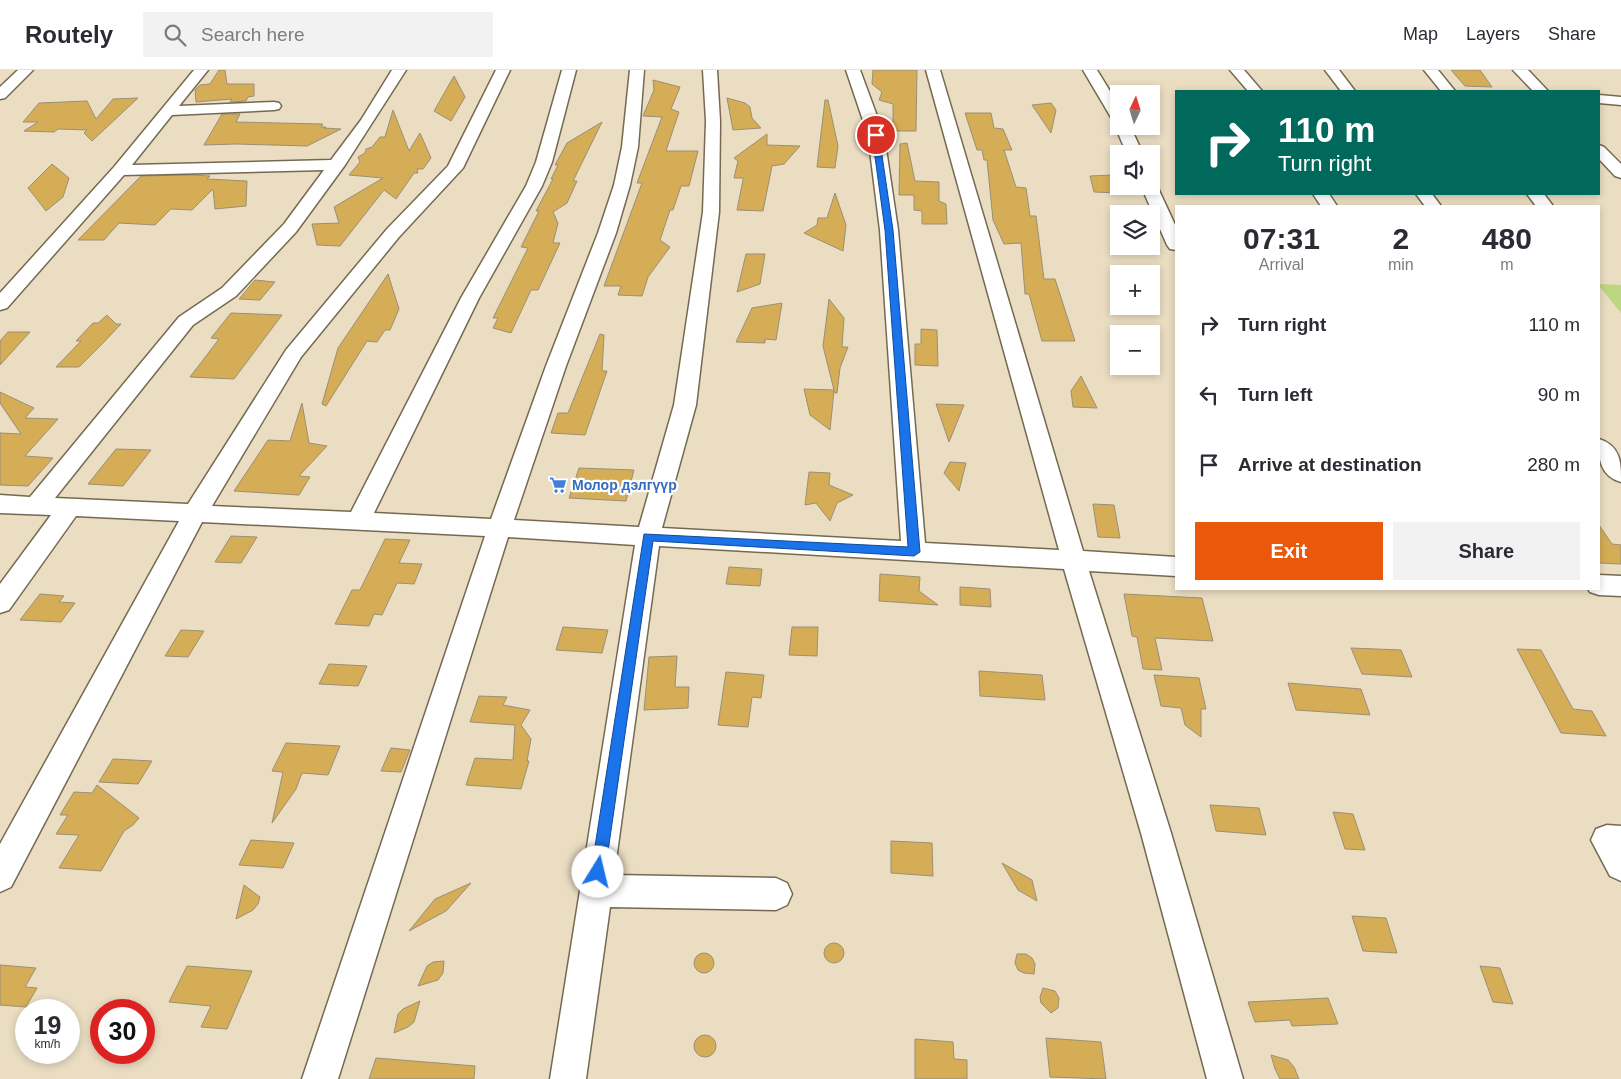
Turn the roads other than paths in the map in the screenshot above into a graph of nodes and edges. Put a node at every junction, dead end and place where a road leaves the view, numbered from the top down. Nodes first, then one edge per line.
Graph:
1 (26, 70) edge
2 (201, 70) edge
3 (399, 70) edge
4 (504, 70) edge
5 (569, 70) edge
6 (637, 70) edge
7 (710, 70) edge
8 (853, 70) edge
9 (933, 70) edge
10 (1090, 70) edge
11 (1237, 70) edge
12 (1332, 70) edge
13 (1430, 70) edge
14 (1520, 70) edge
15 (1255, 90) edge
16 (1347, 90) edge
17 (1447, 90) edge
18 (1540, 90) edge
19 (0, 95) edge
20 (1600, 99) edge
21 (1621, 101) edge
22 (1110, 104) edge
23 (274, 106) dead end
24 (168, 111) junction
25 (1600, 151) edge
26 (337, 165) junction
27 (120, 170) junction
28 (1621, 173) edge
29 (1153, 195) edge
30 (1535, 195) edge
31 (1544, 205) edge
32 (1175, 243) edge
33 (0, 304) edge
34 (1600, 448) edge
35 (1621, 474) edge
36 (0, 504) edge
37 (36, 506) junction
38 (70, 507) junction
39 (195, 513) junction
40 (358, 521) junction
41 (499, 529) junction
42 (648, 536) junction
43 (914, 552) junction
44 (1074, 561) junction
45 (1175, 566) edge
46 (1600, 585) edge
47 (1621, 586) edge
48 (0, 603) edge
49 (1621, 841) edge
50 (1621, 865) edge
51 (0, 876) edge
52 (595, 891) junction
53 (776, 894) dead end
54 (320, 1079) edge
55 (568, 1079) edge
56 (1224, 1079) edge

1 - 19 street
2 - 24 street
3 - 26 street
4 - 39 street
5 - 40 street
6 - 41 street
7 - 42 street
8 - 43 street
9 - 44 street
10 - 22 street
11 - 15 street
12 - 16 street
13 - 17 street
14 - 18 street
20 - 21 street
23 - 24 street
24 - 27 street
25 - 28 street
26 - 27 street
26 - 37 street
27 - 33 street
29 - 32 street
30 - 31 street
34 - 35 street
36 - 37 street
37 - 38 street
38 - 39 street
38 - 48 street
39 - 40 street
39 - 51 street
40 - 41 street
41 - 42 street
41 - 54 street
42 - 43 street
42 - 52 street
43 - 44 street
44 - 45 street
44 - 56 street
46 - 47 street
49 - 50 street
52 - 53 street
52 - 55 street

